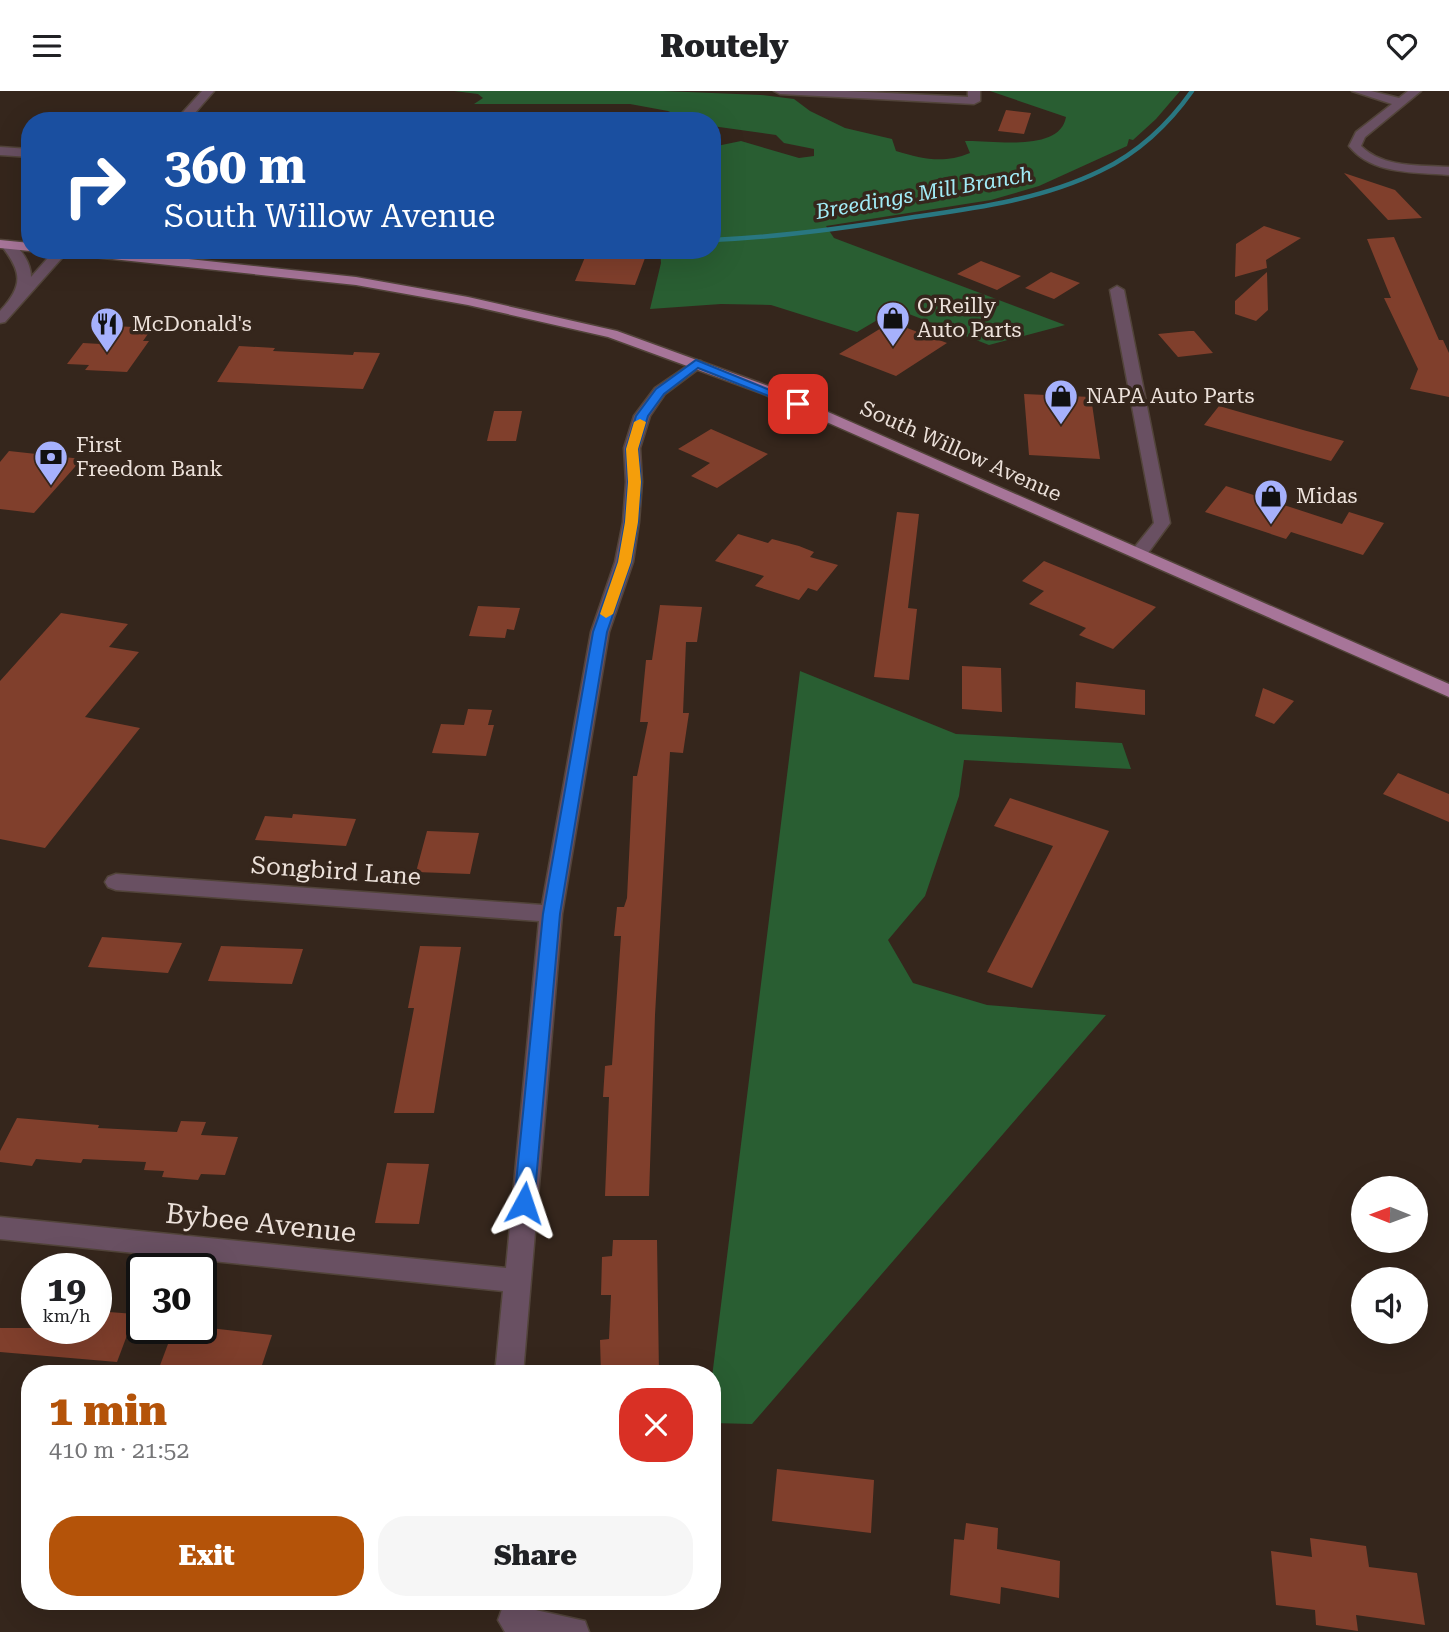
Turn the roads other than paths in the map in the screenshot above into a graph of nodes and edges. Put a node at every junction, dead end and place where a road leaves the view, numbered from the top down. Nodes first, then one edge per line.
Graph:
1 (208, 91) edge
2 (780, 91) edge
3 (974, 91) edge
4 (1358, 91) edge
5 (1415, 91) edge
6 (1399, 101) junction
7 (189, 112) edge
8 (0, 151) edge
9 (21, 152) edge
10 (1449, 171) edge
11 (4, 244) edge
12 (56, 259) edge
13 (155, 259) edge
14 (1117, 290) dead end
15 (17, 301) junction
16 (0, 319) edge
17 (696, 363) junction
18 (1139, 553) junction
19 (1449, 691) edge
20 (116, 881) dead end
21 (551, 914) junction
22 (0, 1228) edge
23 (516, 1281) junction
24 (510, 1365) edge
25 (511, 1618) edge
26 (574, 1632) edge

1 - 7 street
2 - 3 street
4 - 6 street
5 - 6 street
6 - 10 street
8 - 9 street
11 - 15 street
12 - 15 street
13 - 17 main road, South Willow Avenue
14 - 18 street
15 - 16 street
17 - 18 main road, South Willow Avenue
17 - 21 street
18 - 19 main road, South Willow Avenue
20 - 21 street, Songbird Lane
21 - 23 street
22 - 23 street, Bybee Avenue
23 - 24 street
25 - 26 street

